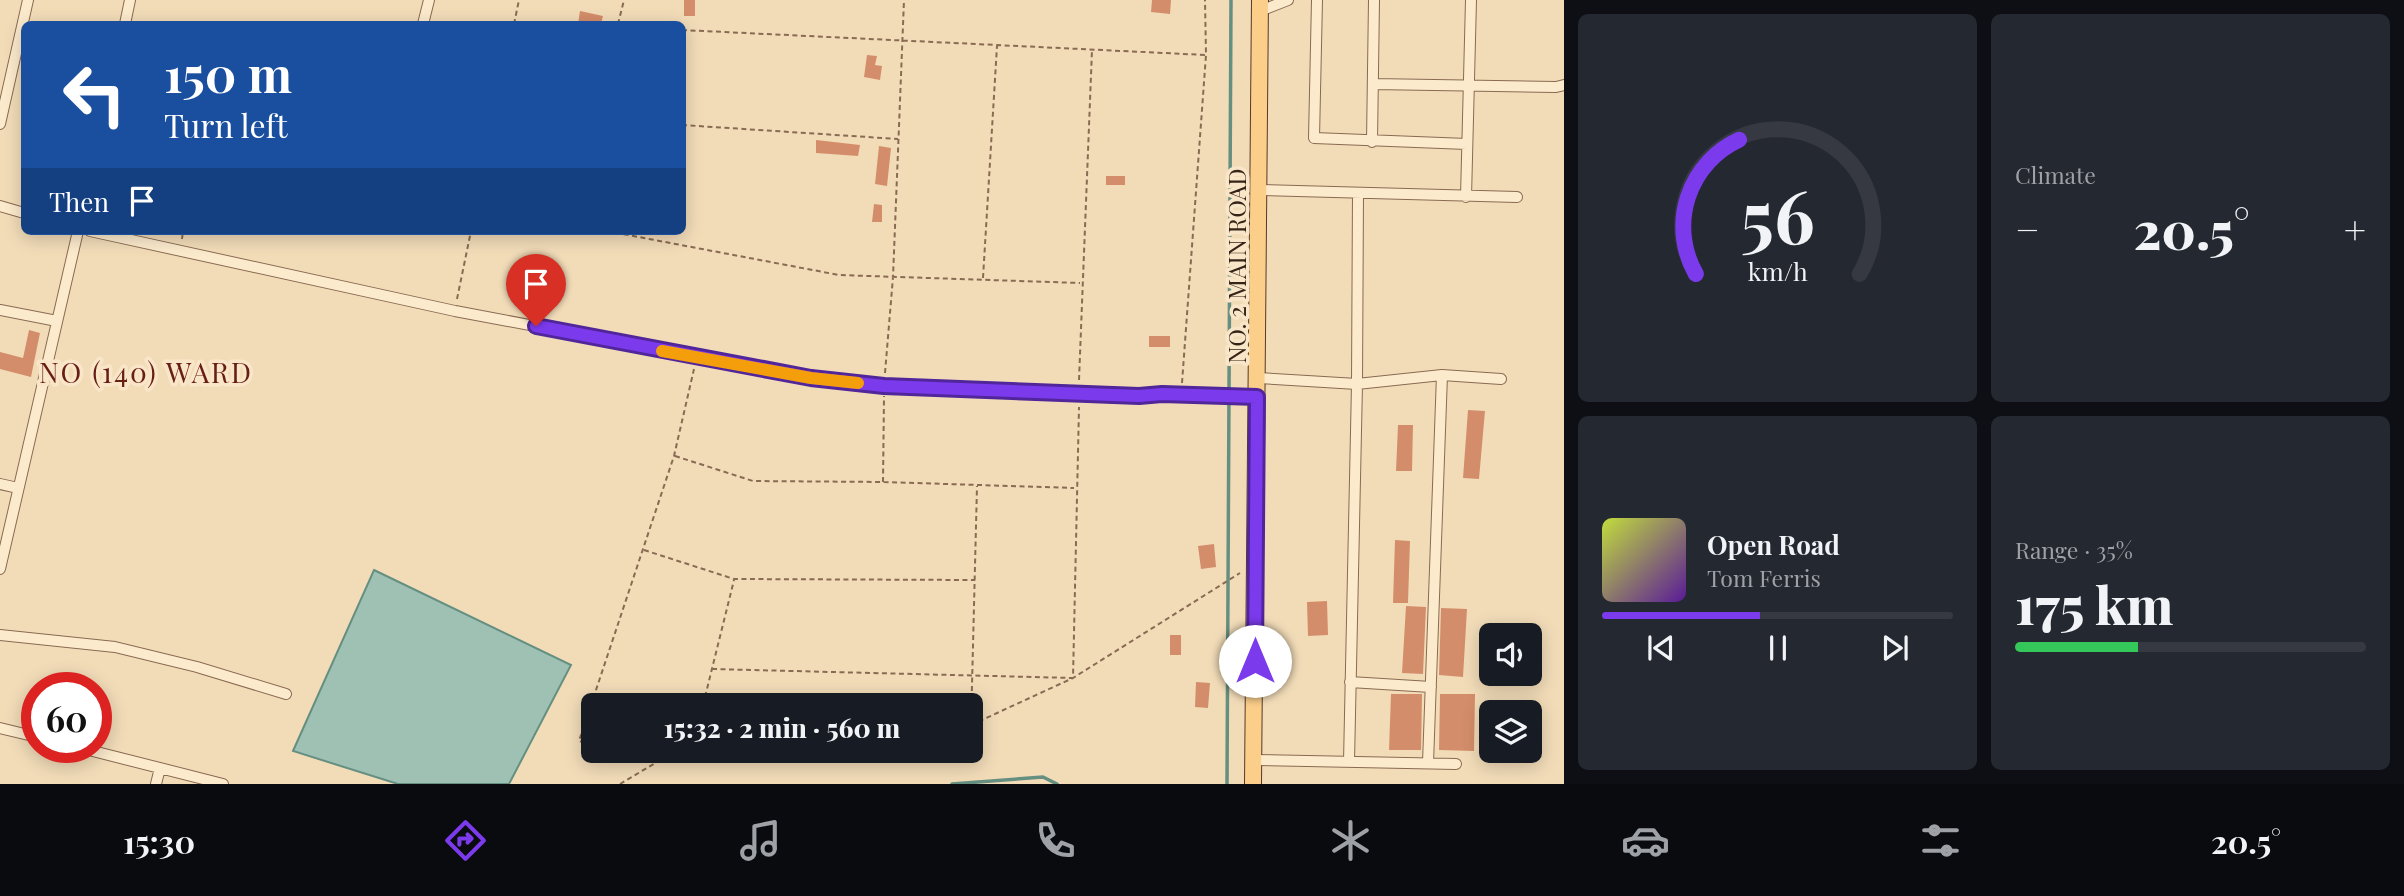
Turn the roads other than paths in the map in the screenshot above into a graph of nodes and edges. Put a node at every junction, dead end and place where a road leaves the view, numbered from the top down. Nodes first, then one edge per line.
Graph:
1 (28, 0) edge
2 (130, 0) edge
3 (1288, 0) edge
4 (1317, 0) edge
5 (1374, 0) edge
6 (1471, 0) edge
7 (425, 1) edge
8 (1260, 5) edge
9 (23, 21) edge
10 (126, 21) edge
11 (423, 21) edge
12 (21, 31) edge
13 (1373, 84) junction
14 (1564, 85) edge
15 (1469, 87) junction
16 (0, 124) edge
17 (1372, 142) junction
18 (1467, 144) junction
19 (1259, 190) junction
20 (1358, 192) junction
21 (1466, 197) junction
22 (1517, 197) dead end
23 (0, 206) edge
24 (21, 212) edge
25 (77, 235) edge
26 (108, 235) edge
27 (0, 310) edge
28 (57, 321) junction
29 (1442, 375) junction
30 (1258, 378) junction
31 (1501, 379) dead end
32 (1357, 384) junction
33 (1257, 397) junction
34 (0, 484) edge
35 (19, 488) junction
36 (0, 569) edge
37 (0, 635) edge
38 (1350, 682) junction
39 (1431, 687) junction
40 (285, 694) dead end
41 (0, 728) edge
42 (21, 733) edge
43 (112, 756) edge
44 (1254, 760) junction
45 (1349, 762) junction
46 (1428, 763) junction
47 (1456, 764) dead end
48 (160, 768) junction
49 (156, 784) edge
50 (223, 784) edge
51 (1253, 784) edge

1 - 9 street
2 - 10 street
3 - 8 street
4 - 17 street
5 - 13 street
6 - 15 street
7 - 11 street
8 - 19 main road, NO. 2 MAIN ROAD
12 - 16 street
13 - 15 street
13 - 17 street
14 - 15 street
15 - 18 street
17 - 18 street
18 - 21 street
19 - 20 street
19 - 30 main road, NO. 2 MAIN ROAD
20 - 21 street
20 - 32 street
21 - 22 street
23 - 24 street
25 - 28 street
26 - 33 street
27 - 28 street
28 - 35 street
29 - 31 street
29 - 32 street
29 - 39 street
30 - 32 street
30 - 33 main road, NO. 2 MAIN ROAD
32 - 38 street
33 - 44 main road, NO. 2 MAIN ROAD
34 - 35 street
35 - 36 street
37 - 40 street
38 - 39 street
38 - 45 street
39 - 46 street
41 - 42 street
43 - 48 street
44 - 45 street
44 - 51 main road, NO. 2 MAIN ROAD
45 - 46 street
46 - 47 street
48 - 49 street
48 - 50 street

